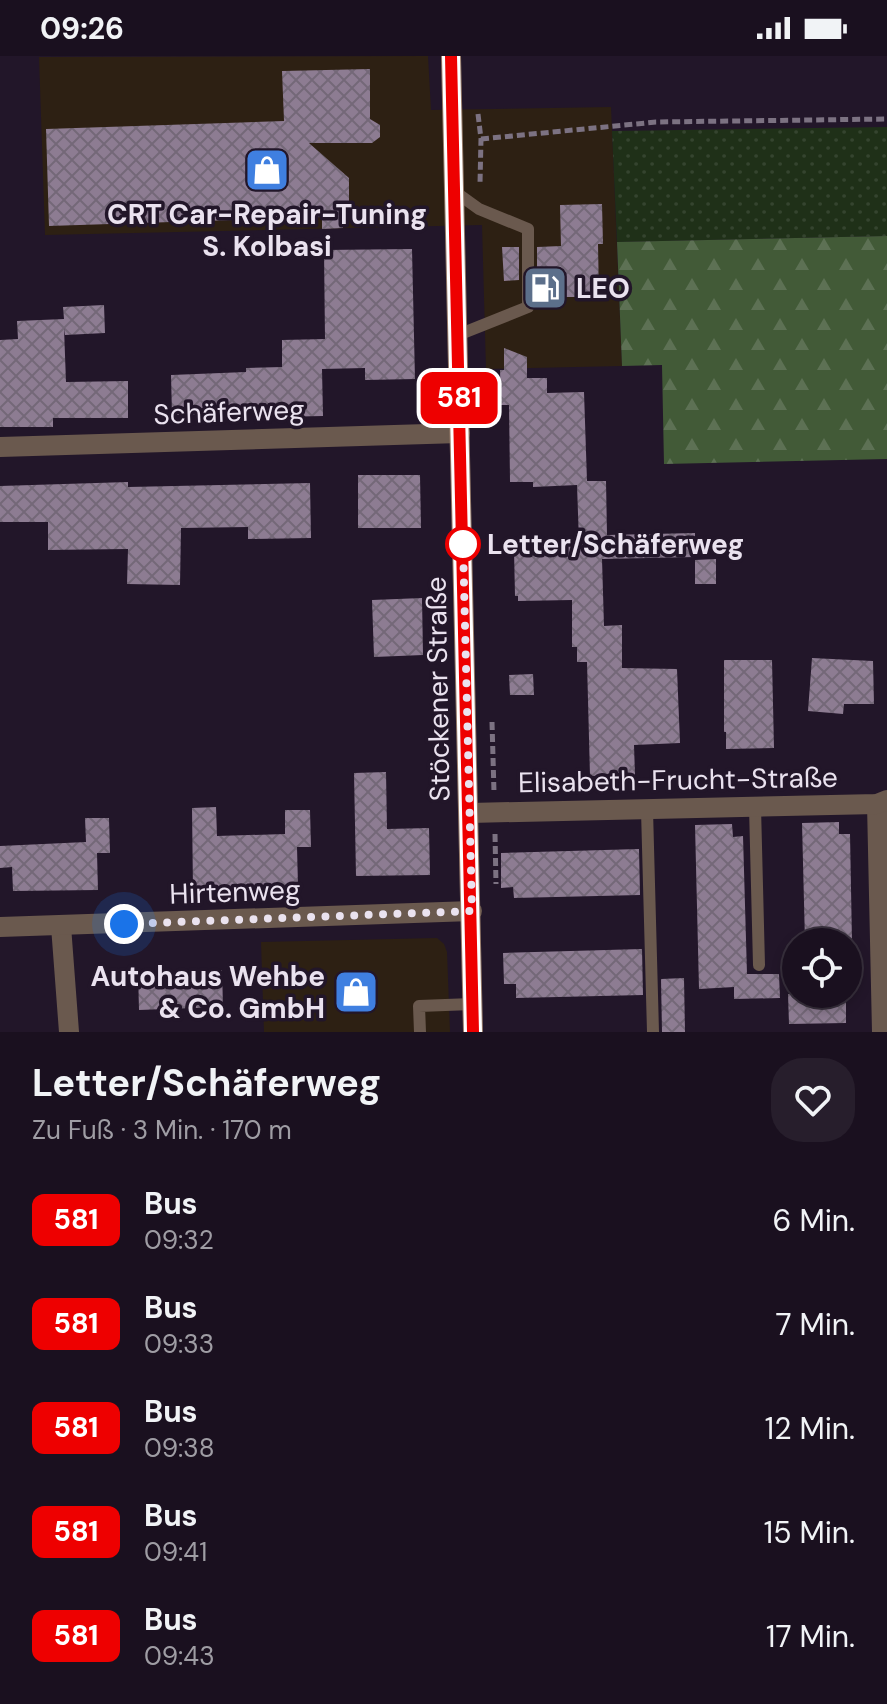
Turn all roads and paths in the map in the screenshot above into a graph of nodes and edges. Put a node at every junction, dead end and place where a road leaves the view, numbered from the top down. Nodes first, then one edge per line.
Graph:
1 (451, 56) edge
2 (887, 119) edge
3 (453, 140) junction
4 (454, 191) junction
5 (458, 335) junction
6 (460, 433) junction
7 (0, 447) edge
8 (882, 802) edge
9 (755, 807) junction
10 (647, 810) junction
11 (470, 813) junction
12 (472, 911) junction
13 (61, 926) junction
14 (0, 927) edge
15 (759, 965) dead end
16 (472, 1004) junction
17 (69, 1032) edge
18 (420, 1032) edge
19 (473, 1032) edge
20 (653, 1032) edge
21 (882, 1032) edge

1 - 3 main road, Stöckener Straße
2 - 3 path
3 - 4 main road, Stöckener Straße
4 - 5 main road, Stöckener Straße
4 - 5 lane
5 - 6 main road, Stöckener Straße
6 - 7 street, Schäferweg
6 - 11 main road, Stöckener Straße
8 - 9 street, Elisabeth-Frucht-Straße
8 - 21 street
9 - 10 street, Elisabeth-Frucht-Straße
9 - 15 lane
10 - 11 street, Elisabeth-Frucht-Straße
10 - 20 lane
11 - 12 main road, Stöckener Straße
12 - 13 street, Hirtenweg
12 - 16 main road, Stöckener Straße
13 - 14 street, Hirtenweg
13 - 17 street
16 - 18 lane
16 - 19 main road, Stöckener Straße

